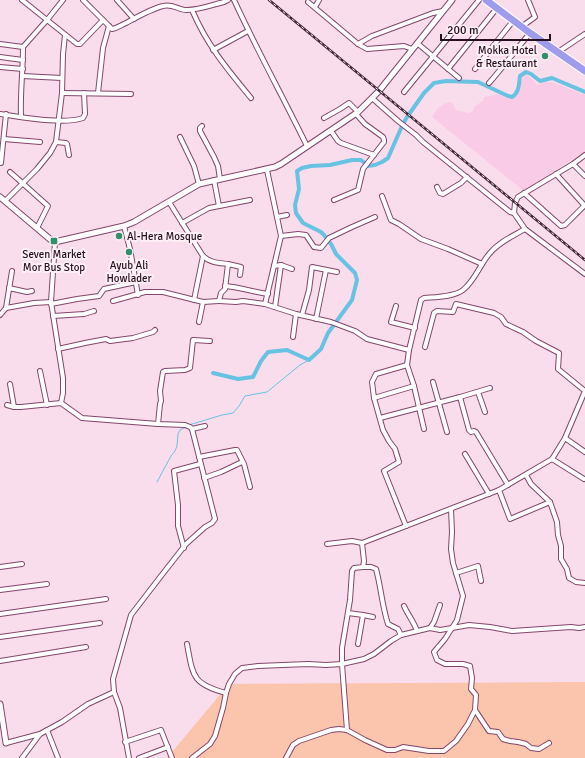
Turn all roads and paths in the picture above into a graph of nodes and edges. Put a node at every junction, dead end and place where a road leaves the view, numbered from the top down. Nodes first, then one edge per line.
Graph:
1 (22, 0) edge
2 (63, 0) edge
3 (83, 0) edge
4 (117, 0) edge
5 (228, 0) edge
6 (234, 0) edge
7 (319, 0) edge
8 (452, 0) edge
9 (479, 0) edge
10 (486, 0) edge
11 (493, 0) edge
12 (528, 0) edge
13 (308, 2) dead end
14 (315, 7) junction
15 (497, 8) junction
16 (192, 10) junction
17 (443, 11) junction
18 (134, 19) junction
19 (47, 20) junction
20 (104, 20) junction
21 (513, 21) junction
22 (524, 25) junction
23 (109, 26) junction
24 (248, 31) junction
25 (530, 33) junction
26 (585, 34) edge
27 (65, 35) junction
28 (417, 43) junction
29 (0, 44) edge
30 (358, 44) junction
31 (23, 47) junction
32 (412, 49) junction
33 (213, 50) junction
34 (564, 53) junction
35 (433, 56) junction
36 (0, 57) edge
37 (23, 60) junction
38 (585, 66) edge
39 (0, 67) edge
40 (22, 69) junction
41 (448, 69) junction
42 (474, 69) dead end
43 (585, 71) edge
44 (22, 76) junction
45 (62, 78) junction
46 (459, 78) dead end
47 (489, 83) dead end
48 (404, 92) dead end
49 (62, 93) junction
50 (84, 93) junction
51 (98, 93) junction
52 (131, 94) dead end
53 (251, 98) dead end
54 (372, 98) junction
55 (357, 113) junction
56 (0, 114) edge
57 (6, 114) junction
58 (21, 117) junction
59 (324, 118) dead end
60 (59, 121) junction
61 (202, 126) dead end
62 (331, 131) junction
63 (180, 137) dead end
64 (4, 138) junction
65 (40, 142) dead end
66 (56, 142) junction
67 (307, 146) junction
68 (69, 155) dead end
69 (374, 155) junction
70 (585, 155) edge
71 (1, 163) dead end
72 (573, 164) junction
73 (267, 170) junction
74 (10, 172) dead end
75 (556, 174) junction
76 (585, 176) edge
77 (467, 177) junction
78 (220, 179) junction
79 (214, 180) junction
80 (23, 183) junction
81 (199, 184) junction
82 (437, 187) dead end
83 (524, 193) junction
84 (382, 196) dead end
85 (0, 197) edge
86 (250, 200) dead end
87 (334, 200) dead end
88 (5, 201) junction
89 (169, 202) junction
90 (585, 205) edge
91 (219, 206) junction
92 (514, 213) junction
93 (287, 215) dead end
94 (277, 217) junction
95 (375, 217) dead end
96 (182, 223) junction
97 (124, 226) junction
98 (37, 228) junction
99 (525, 229) junction
100 (280, 236) junction
101 (55, 242) junction
102 (203, 256) junction
103 (228, 264) junction
104 (482, 264) junction
105 (281, 265) junction
106 (274, 266) junction
107 (292, 269) dead end
108 (326, 270) junction
109 (12, 271) dead end
110 (337, 272) dead end
111 (585, 274) edge
112 (240, 276) dead end
113 (136, 282) junction
114 (225, 286) junction
115 (9, 288) junction
116 (32, 291) dead end
117 (268, 294) junction
118 (138, 295) junction
119 (194, 300) junction
120 (113, 301) dead end
121 (219, 301) junction
122 (203, 302) junction
123 (51, 303) junction
124 (265, 304) junction
125 (396, 306) dead end
126 (275, 307) junction
127 (6, 308) junction
128 (94, 311) dead end
129 (296, 314) junction
130 (0, 315) edge
131 (302, 315) junction
132 (53, 316) junction
133 (316, 319) junction
134 (199, 322) dead end
135 (415, 328) junction
136 (155, 330) dead end
137 (293, 338) dead end
138 (210, 341) dead end
139 (425, 347) dead end
140 (58, 349) junction
141 (409, 350) junction
142 (407, 365) junction
143 (40, 371) dead end
144 (433, 382) dead end
145 (10, 384) dead end
146 (414, 386) junction
147 (490, 388) dead end
148 (478, 392) junction
149 (460, 397) junction
150 (374, 398) junction
151 (439, 403) junction
152 (47, 404) junction
153 (61, 404) junction
154 (6, 405) dead end
155 (14, 407) junction
156 (419, 408) junction
157 (485, 412) dead end
158 (380, 418) junction
159 (158, 424) junction
160 (205, 426) dead end
161 (191, 428) junction
162 (424, 429) dead end
163 (447, 432) dead end
164 (565, 438) junction
165 (585, 452) edge
166 (465, 454) dead end
167 (199, 457) junction
168 (552, 459) junction
169 (242, 462) junction
170 (200, 464) junction
171 (526, 475) junction
172 (204, 478) junction
173 (584, 479) dead end
174 (508, 485) junction
175 (250, 487) dead end
176 (498, 490) junction
177 (489, 494) junction
178 (550, 502) junction
179 (451, 509) junction
180 (406, 526) junction
181 (362, 543) junction
182 (328, 544) dead end
183 (184, 548) junction
184 (22, 564) dead end
185 (0, 567) edge
186 (364, 567) junction
187 (456, 573) junction
188 (481, 581) dead end
189 (585, 583) edge
190 (47, 584) dead end
191 (0, 590) edge
192 (106, 599) dead end
193 (440, 605) dead end
194 (404, 606) dead end
195 (348, 613) junction
196 (0, 614) edge
197 (363, 615) junction
198 (373, 617) dead end
199 (100, 623) dead end
200 (585, 627) edge
201 (430, 628) junction
202 (452, 628) junction
203 (418, 631) junction
204 (401, 635) junction
205 (0, 636) edge
206 (187, 644) dead end
207 (358, 644) dead end
208 (86, 648) dead end
209 (0, 661) edge
210 (342, 664) junction
211 (114, 692) junction
212 (226, 693) junction
213 (0, 707) edge
214 (475, 710) junction
215 (47, 730) junction
216 (347, 730) junction
217 (40, 734) junction
218 (6, 742) joint
219 (126, 742) junction
220 (549, 743) dead end
221 (168, 747) junction
222 (22, 758) edge
223 (58, 758) edge
224 (129, 758) edge
225 (139, 758) edge
226 (172, 758) edge
227 (192, 758) edge
228 (286, 758) edge

1 - 19 street
2 - 19 street
3 - 20 street
4 - 18 street
5 - 16 street
6 - 24 street
7 - 14 street
8 - 17 street
9 - 35 street
10 - 15 highway
11 - 22 highway
12 - 22 street
13 - 14 street
14 - 30 street
15 - 21 highway
15 - 41 street
16 - 18 street
16 - 33 street
17 - 28 street
17 - 30 street
18 - 23 street
19 - 27 street
19 - 31 street
20 - 23 street
20 - 27 street
21 - 25 highway
21 - 42 street
22 - 34 highway
23 - 51 street
24 - 33 street
24 - 67 street
25 - 34 highway
25 - 47 street
26 - 34 street
27 - 45 street
28 - 32 street
28 - 35 street
29 - 31 street
30 - 32 street
31 - 37 street
32 - 54 street
33 - 53 street
34 - 38 highway
34 - 43 highway
35 - 41 street
35 - 48 street
36 - 37 street
37 - 40 street
39 - 40 street
40 - 44 street
41 - 46 street
44 - 45 street
44 - 58 street
45 - 49 street
49 - 50 street
49 - 60 street
50 - 51 street
50 - 60 street
51 - 52 street
54 - 55 street
54 - 77 street
55 - 59 street
55 - 62 street
55 - 69 street
56 - 57 street
57 - 58 street
57 - 64 street
58 - 60 street
60 - 66 street
61 - 78 street
62 - 67 street
62 - 69 street
63 - 81 street
64 - 65 street
64 - 71 street
66 - 68 street
66 - 80 street
67 - 73 street
69 - 87 street
70 - 72 street
72 - 75 street
72 - 76 street
73 - 78 street
73 - 94 street
74 - 80 street
75 - 83 street
75 - 90 street
77 - 82 street
77 - 92 street
78 - 79 street
79 - 81 street
79 - 91 street
80 - 88 street
80 - 98 street
81 - 89 street
83 - 90 street
83 - 92 street
84 - 104 street
85 - 88 street
86 - 91 street
88 - 98 street
89 - 96 street
89 - 97 street
91 - 96 street
92 - 99 street
93 - 94 street
94 - 100 street
95 - 100 street
96 - 102 street
97 - 101 street
97 - 113 street
98 - 101 street
99 - 104 street
99 - 111 street
100 - 106 street
101 - 123 street
102 - 103 street
102 - 119 street
103 - 112 street
103 - 114 street
104 - 135 street
105 - 106 street
105 - 107 street
105 - 126 street
106 - 117 street
108 - 110 street
108 - 131 street
108 - 133 street
109 - 115 street
113 - 118 street
113 - 123 street
114 - 117 street
114 - 121 street
115 - 116 street
115 - 127 street
117 - 124 street
118 - 119 street
118 - 120 street
119 - 122 street
121 - 122 street
121 - 124 street
122 - 134 street
123 - 127 street
123 - 132 street
124 - 126 street
125 - 135 street
126 - 129 street
127 - 130 street
128 - 132 street
129 - 131 street
129 - 137 street
131 - 133 street
132 - 140 street
133 - 141 street
135 - 141 street
136 - 140 street
138 - 159 street
139 - 164 street
140 - 153 street
141 - 142 street
142 - 146 street
142 - 150 street
143 - 152 street
144 - 151 street
145 - 155 street
146 - 150 street
146 - 156 street
147 - 148 street
148 - 149 street
148 - 157 street
149 - 151 street
149 - 174 street
150 - 158 street
151 - 156 street
151 - 163 street
152 - 153 street
152 - 155 street
153 - 159 street
154 - 155 street
156 - 158 street
156 - 162 street
158 - 180 street
159 - 161 street
160 - 161 street
161 - 167 street
164 - 165 street
164 - 168 street
166 - 177 street
167 - 169 street
167 - 170 street
168 - 171 street
168 - 173 street
169 - 172 street
169 - 175 street
170 - 172 street
170 - 183 street
171 - 174 street
171 - 178 street
172 - 183 street
174 - 176 street
176 - 177 street
176 - 178 street
177 - 179 street
178 - 189 street
179 - 180 street
179 - 187 street
180 - 181 street
181 - 182 street
181 - 186 street
183 - 211 street
184 - 185 street
186 - 195 street
186 - 204 street
187 - 188 street
187 - 202 street
190 - 191 street
192 - 196 street
193 - 201 street
194 - 203 street
195 - 197 street
195 - 210 street
197 - 198 street
197 - 207 street
199 - 205 street
200 - 202 street
201 - 202 street
201 - 203 street
202 - 214 street
203 - 204 street
204 - 210 street
206 - 212 street
208 - 209 street
210 - 212 street
210 - 216 street
211 - 215 street
211 - 219 street
212 - 227 street
213 - 218 street
214 - 216 street
214 - 220 street
215 - 217 street
215 - 223 street
216 - 228 street
217 - 218 street
217 - 222 street
219 - 221 street
219 - 224 street
221 - 225 street
221 - 226 street

